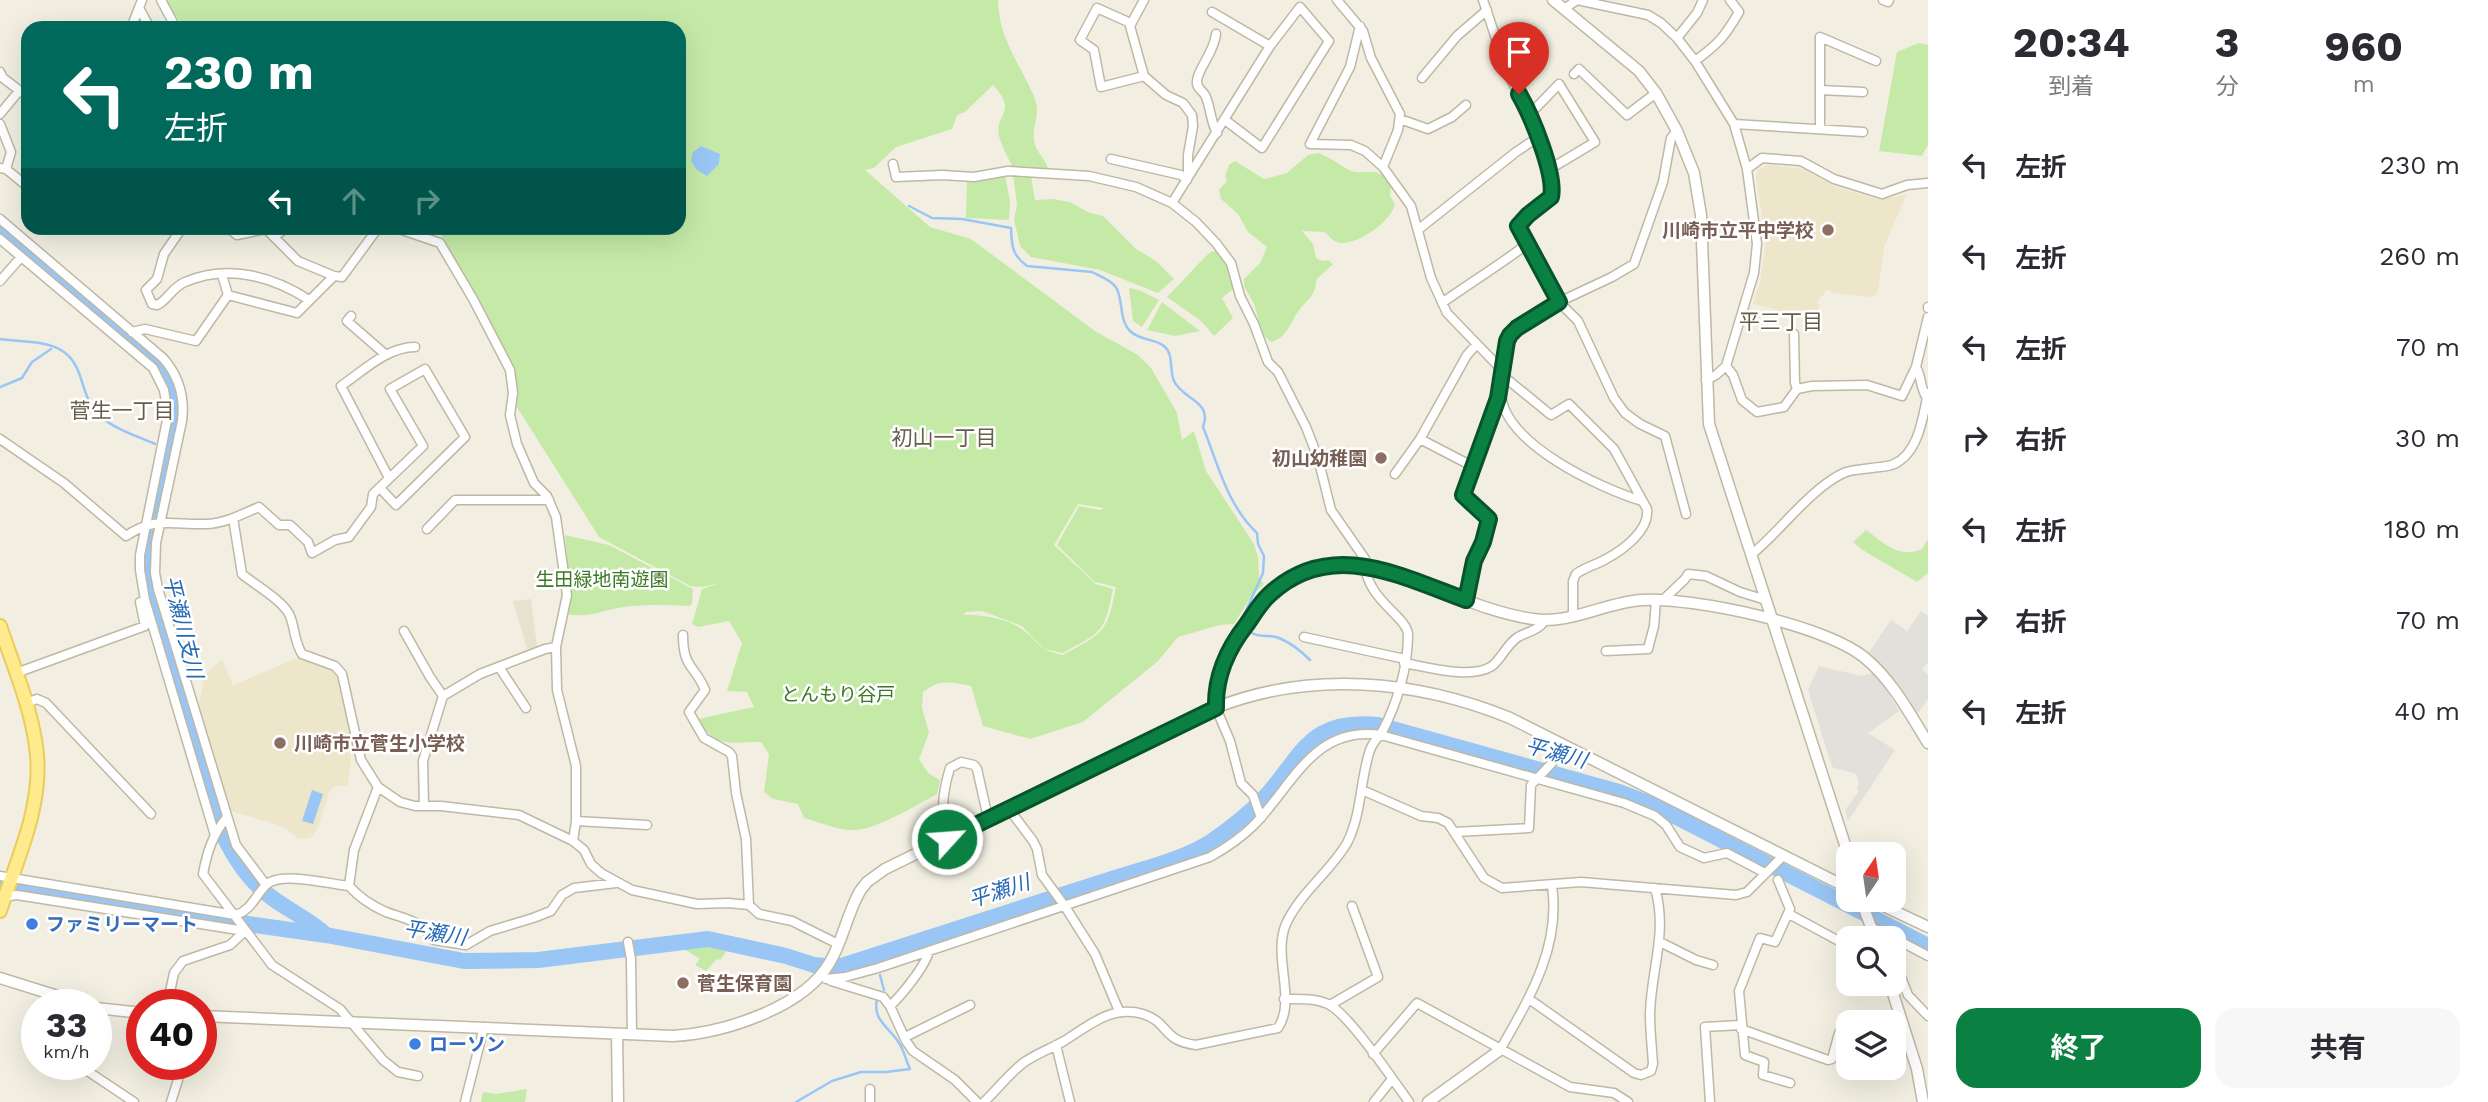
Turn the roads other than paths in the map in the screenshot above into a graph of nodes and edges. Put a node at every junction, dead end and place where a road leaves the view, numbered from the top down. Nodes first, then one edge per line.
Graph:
1 (161, 0) edge
2 (1144, 0) edge
3 (1213, 0) edge
4 (1337, 0) edge
5 (1482, 0) edge
6 (1553, 0) edge
7 (1703, 0) edge
8 (1730, 0) edge
9 (1883, 0) edge
10 (1889, 0) edge
11 (140, 4) edge
12 (1564, 9) junction
13 (1487, 10) junction
14 (134, 21) edge
15 (147, 21) edge
16 (172, 21) edge
17 (1126, 21) dead end
18 (1360, 26) junction
19 (1216, 34) dead end
20 (1677, 38) junction
21 (1270, 46) junction
22 (1695, 61) junction
23 (1876, 61) dead end
24 (0, 72) edge
25 (1574, 74) dead end
26 (1144, 76) junction
27 (1422, 78) dead end
28 (1820, 90) junction
29 (19, 91) joint
30 (1863, 92) dead end
31 (1656, 93) junction
32 (1466, 105) dead end
33 (0, 114) edge
34 (1530, 114) junction
35 (1400, 119) junction
36 (1225, 120) junction
37 (0, 124) edge
38 (1734, 124) junction
39 (1820, 128) junction
40 (1677, 131) junction
41 (1863, 132) dead end
42 (1217, 133) junction
43 (1537, 138) junction
44 (1111, 159) dead end
45 (892, 164) dead end
46 (1383, 167) junction
47 (3, 168) edge
48 (1549, 169) junction
49 (1747, 169) junction
50 (1188, 179) junction
51 (21, 182) edge
52 (1928, 183) edge
53 (1172, 203) junction
54 (0, 219) edge
55 (1419, 229) junction
56 (177, 235) edge
57 (373, 235) edge
58 (419, 235) edge
59 (275, 236) edge
60 (0, 239) edge
61 (1526, 244) junction
62 (21, 257) junction
63 (222, 275) junction
64 (334, 275) junction
65 (0, 281) edge
66 (228, 295) junction
67 (309, 300) junction
68 (1559, 302) junction
69 (1442, 303) junction
70 (351, 316) dead end
71 (1928, 317) edge
72 (132, 332) junction
73 (1794, 334) dead end
74 (1477, 345) junction
75 (415, 347) dead end
76 (386, 355) junction
77 (1726, 366) junction
78 (1916, 367) junction
79 (1502, 372) junction
80 (1706, 380) junction
81 (1500, 388) junction
82 (1797, 389) junction
83 (1927, 396) edge
84 (1925, 419) edge
85 (0, 439) edge
86 (1420, 439) junction
87 (1474, 467) junction
88 (1395, 474) dead end
89 (389, 478) junction
90 (380, 488) junction
91 (549, 500) junction
92 (1642, 500) junction
93 (1686, 514) dead end
94 (233, 518) junction
95 (162, 523) junction
96 (145, 526) junction
97 (427, 529) dead end
98 (1752, 554) junction
99 (1365, 565) junction
100 (145, 600) junction
101 (1466, 600) junction
102 (1659, 600) junction
103 (1766, 600) junction
104 (1573, 615) junction
105 (1772, 619) junction
106 (1545, 620) junction
107 (0, 626) edge
108 (404, 631) dead end
109 (683, 635) dead end
110 (1304, 637) dead end
111 (556, 647) junction
112 (1606, 651) dead end
113 (1405, 661) junction
114 (499, 667) junction
115 (16, 673) junction
116 (1401, 687) junction
117 (443, 696) junction
118 (26, 703) junction
119 (526, 708) dead end
120 (1216, 708) junction
121 (1381, 735) junction
122 (1928, 743) edge
123 (1550, 764) dead end
124 (1537, 777) junction
125 (378, 786) junction
126 (1362, 790) junction
127 (424, 806) junction
128 (1009, 808) junction
129 (151, 814) dead end
130 (227, 817) junction
131 (988, 818) junction
132 (1261, 818) junction
133 (576, 821) junction
134 (647, 825) dead end
135 (214, 832) junction
136 (1455, 832) junction
137 (947, 839) junction
138 (573, 841) junction
139 (1844, 842) edge
140 (1783, 856) junction
141 (1765, 873) junction
142 (6, 877) edge
143 (1778, 880) dead end
144 (1836, 882) edge
145 (616, 883) junction
146 (267, 885) junction
147 (349, 886) junction
148 (1552, 886) junction
149 (1655, 888) junction
150 (113, 894) junction
151 (2, 897) edge
152 (1063, 903) junction
153 (749, 905) junction
154 (1352, 906) dead end
155 (110, 910) junction
156 (0, 911) edge
157 (1897, 912) edge
158 (1788, 914) junction
159 (236, 916) junction
160 (1926, 925) edge
161 (245, 930) junction
162 (1836, 940) edge
163 (1660, 942) junction
164 (629, 943) dead end
165 (838, 944) junction
166 (1906, 945) edge
167 (929, 951) junction
168 (1928, 956) edge
169 (1713, 965) dead end
170 (822, 977) junction
171 (0, 978) edge
172 (35, 989) edge
173 (171, 989) edge
174 (1906, 990) edge
175 (1894, 996) edge
176 (1284, 999) junction
177 (1529, 999) junction
178 (970, 1005) dead end
179 (1330, 1005) junction
180 (890, 1006) junction
181 (1119, 1011) junction
182 (1928, 1016) edge
183 (217, 1019) edge
184 (350, 1021) junction
185 (484, 1027) junction
186 (1741, 1027) junction
187 (617, 1034) junction
188 (632, 1034) junction
189 (905, 1037) junction
190 (1836, 1044) edge
191 (1056, 1045) junction
192 (1500, 1050) junction
193 (1373, 1054) junction
194 (418, 1076) dead end
195 (1392, 1079) junction
196 (101, 1080) edge
197 (178, 1080) edge
198 (1790, 1083) dead end
199 (870, 1089) dead end
200 (134, 1102) edge
201 (171, 1102) edge
202 (465, 1102) edge
203 (618, 1102) edge
204 (870, 1102) edge
205 (977, 1102) edge
206 (984, 1102) edge
207 (1070, 1102) edge
208 (1374, 1102) edge
209 (1409, 1102) edge
210 (1428, 1102) edge
211 (1628, 1102) edge
212 (1710, 1102) edge
213 (1923, 1102) edge

1 - 16 street
2 - 26 street
3 - 21 street
4 - 18 street
5 - 13 street
6 - 12 street
7 - 20 street
8 - 22 street
9 - 10 street
11 - 14 street
11 - 15 street
12 - 20 street
12 - 31 street
13 - 27 street
13 - 34 street
17 - 26 street
18 - 35 street
18 - 46 street
19 - 42 street
20 - 22 street
21 - 36 street
21 - 36 street
22 - 38 street
23 - 28 street
24 - 29 street
25 - 31 street
26 - 50 street
28 - 30 street
28 - 39 street
29 - 33 street
31 - 40 street
32 - 35 street
34 - 43 street
34 - 48 street
35 - 46 street
36 - 42 street
37 - 47 street
38 - 39 street
38 - 49 street
39 - 41 street
40 - 68 street
40 - 80 street
42 - 50 street
43 - 48 street
43 - 55 street
44 - 50 street
45 - 53 street
46 - 55 street
47 - 51 street
48 - 61 street
49 - 52 street
49 - 77 street
50 - 53 street
53 - 99 street
54 - 72 street
55 - 69 street
56 - 63 street
57 - 64 street
58 - 91 street
59 - 64 street
60 - 62 street
61 - 68 street
61 - 69 street
62 - 65 street
62 - 96 street
63 - 66 street
63 - 67 street
64 - 67 street
66 - 67 street
66 - 72 street
68 - 79 street
68 - 93 street
69 - 74 street
70 - 76 street
71 - 78 street
72 - 95 street
73 - 82 street
74 - 79 street
74 - 86 street
75 - 76 street
76 - 89 street
77 - 80 street
77 - 82 street
78 - 82 street
78 - 83 street
79 - 81 street
79 - 92 street
80 - 98 street
81 - 87 street
81 - 92 street
83 - 84 street
84 - 98 street
85 - 96 street
86 - 87 street
86 - 88 street
87 - 101 street
89 - 90 street
89 - 90 street
90 - 94 street
91 - 97 street
91 - 111 street
92 - 104 street
94 - 95 street
94 - 125 street
95 - 96 street
95 - 130 street
96 - 100 street
98 - 103 street
99 - 101 street
99 - 113 street
99 - 120 street
100 - 115 street
100 - 135 street
101 - 106 street
102 - 103 street
102 - 104 street
102 - 105 street
102 - 112 street
103 - 105 street
104 - 106 street
105 - 122 street
105 - 139 street
106 - 113 street
107 - 115 main road
108 - 117 street
109 - 153 street
110 - 113 street
111 - 114 street
111 - 133 street
113 - 116 street
114 - 117 street
114 - 119 street
115 - 118 main road
116 - 120 street
116 - 121 street
116 - 140 street
117 - 127 street
118 - 129 street
118 - 142 main road
120 - 128 street
120 - 132 street
121 - 124 street
121 - 126 street
121 - 132 street
123 - 124 street
124 - 136 street
124 - 141 street
125 - 127 street
125 - 147 street
126 - 136 street
126 - 176 street
127 - 138 street
128 - 131 street
128 - 152 street
130 - 135 street
130 - 146 street
131 - 137 street
131 - 137 street
132 - 152 street
133 - 134 street
133 - 138 street
135 - 159 street
136 - 148 street
137 - 165 street
138 - 145 street
140 - 141 street
140 - 144 street
141 - 149 street
142 - 150 street
142 - 151 main road
143 - 158 street
145 - 147 street
145 - 153 street
146 - 147 street
146 - 159 street
148 - 149 street
148 - 177 street
149 - 163 street
150 - 155 street
150 - 159 street
151 - 155 street
151 - 156 main road
152 - 167 street
152 - 181 street
153 - 165 street
154 - 179 street
155 - 161 street
157 - 160 street
158 - 162 street
158 - 186 street
159 - 161 street
161 - 173 street
161 - 184 street
163 - 169 street
163 - 177 street
164 - 188 street
165 - 170 street
166 - 168 street
167 - 170 street
167 - 180 street
170 - 180 street
170 - 188 street
171 - 172 street
174 - 182 street
175 - 213 street
176 - 179 street
176 - 181 street
177 - 192 street
178 - 189 street
179 - 193 street
180 - 189 street
181 - 191 street
183 - 184 street
184 - 185 street
184 - 194 street
185 - 187 street
185 - 202 street
186 - 190 street
186 - 198 street
186 - 212 street
187 - 188 street
187 - 203 street
189 - 205 street
191 - 206 street
191 - 207 street
192 - 193 street
192 - 210 street
192 - 211 street
193 - 195 street
195 - 208 street
195 - 209 street
196 - 200 street
197 - 201 street
199 - 204 street

